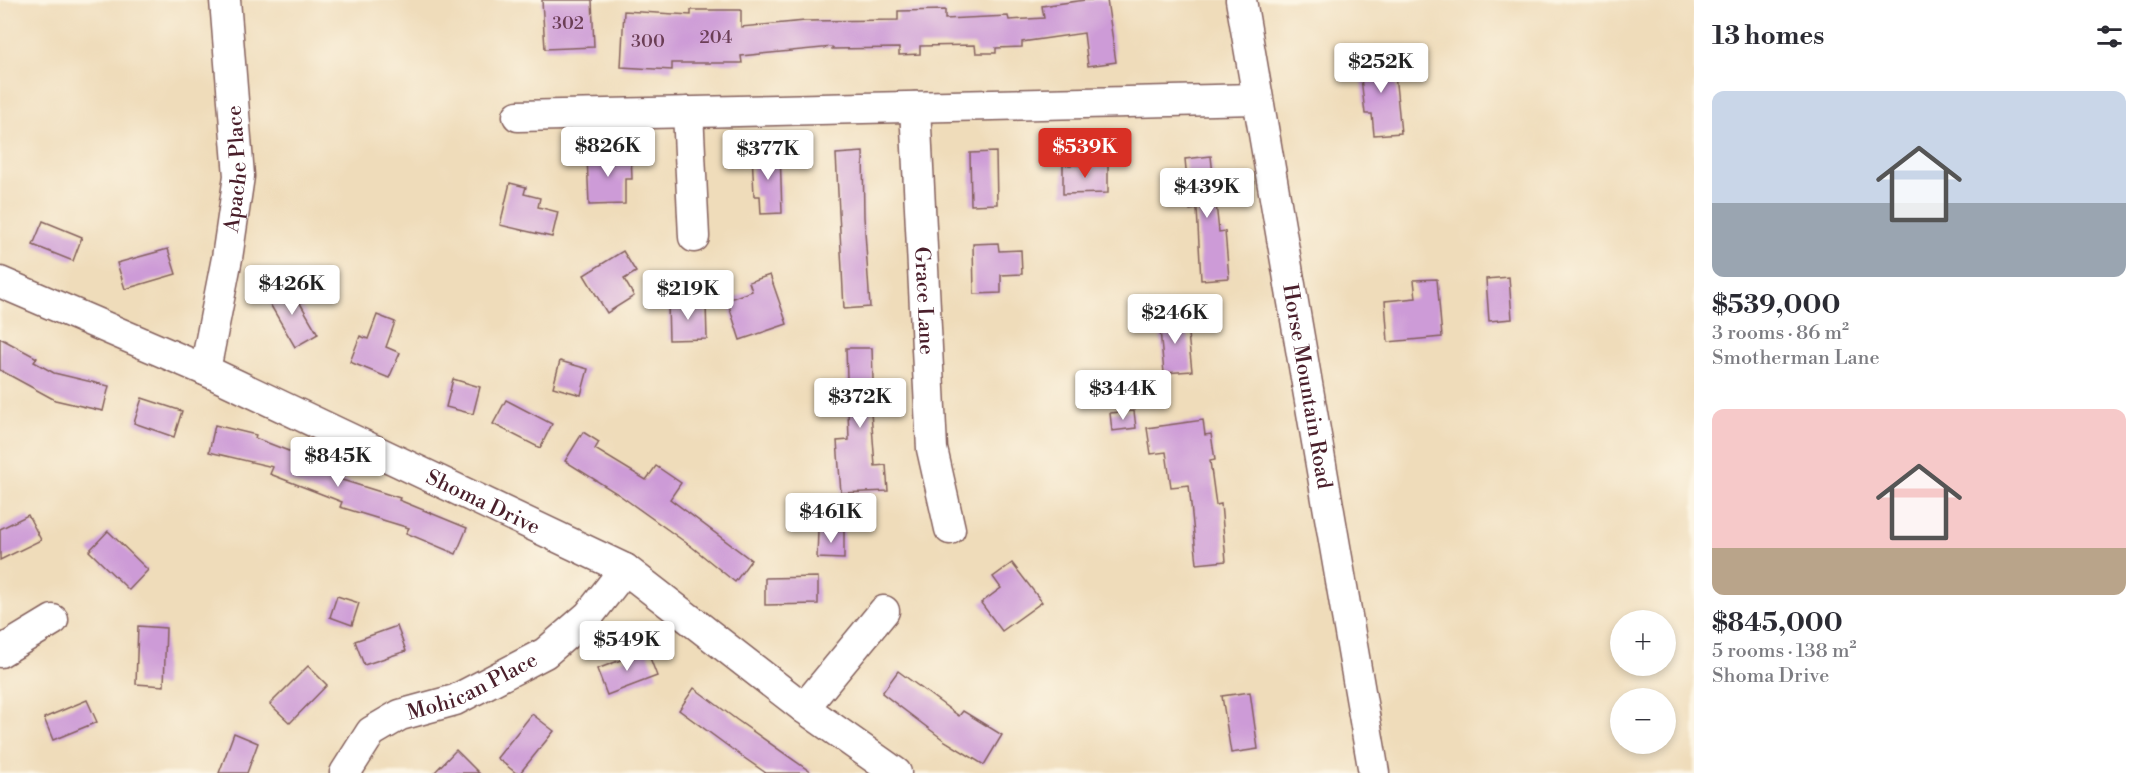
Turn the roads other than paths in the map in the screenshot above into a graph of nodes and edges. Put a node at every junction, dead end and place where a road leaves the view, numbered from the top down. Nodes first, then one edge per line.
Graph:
1 (225, 0) edge
2 (1242, 0) edge
3 (1257, 99) junction
4 (915, 107) junction
5 (688, 112) junction
6 (518, 116) dead end
7 (694, 237) dead end
8 (0, 282) edge
9 (205, 370) junction
10 (950, 529) dead end
11 (625, 569) junction
12 (884, 611) dead end
13 (53, 620) dead end
14 (0, 652) edge
15 (804, 708) junction
16 (345, 773) edge
17 (896, 773) edge
18 (1374, 773) edge

1 - 9 street, Apache Place
2 - 3 street, Horse Mountain Road
3 - 4 street
3 - 18 street, Horse Mountain Road
4 - 5 street
4 - 10 street, Grace Lane
5 - 6 street
5 - 7 street
8 - 9 street, Shoma Drive
9 - 11 street, Shoma Drive
11 - 15 street, Shoma Drive
11 - 16 street, Mohican Place
12 - 15 street
13 - 14 street
15 - 17 street, Shoma Drive

